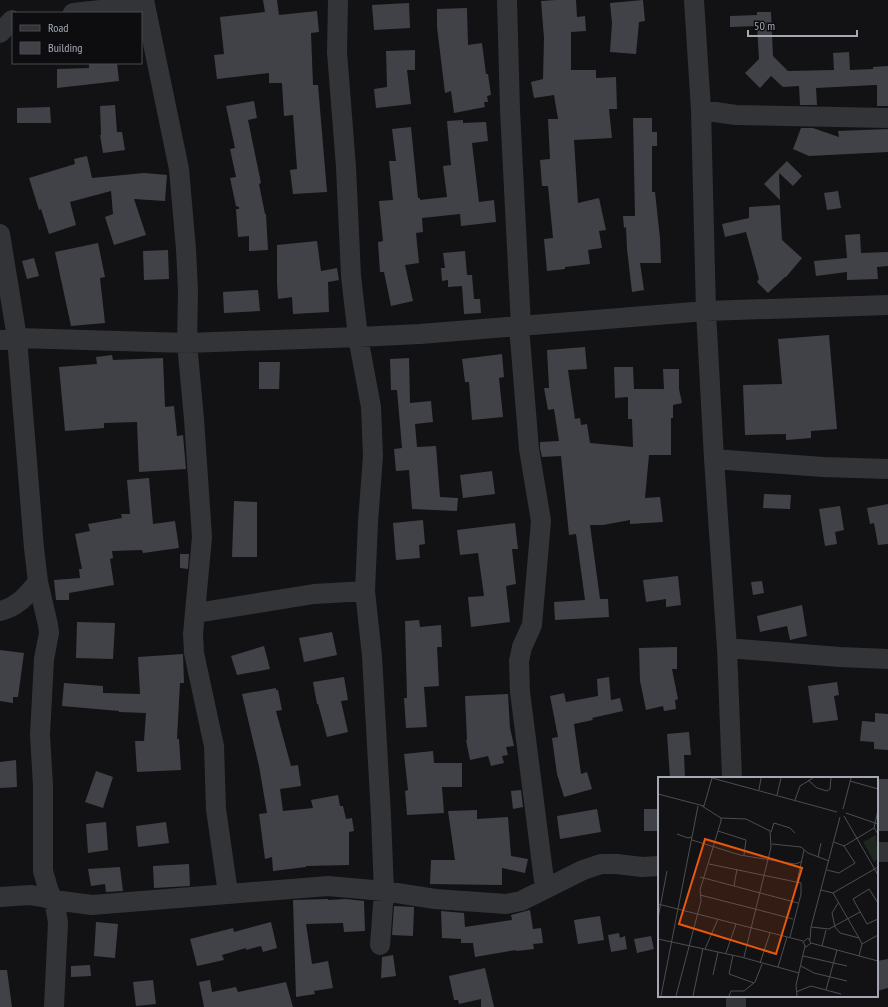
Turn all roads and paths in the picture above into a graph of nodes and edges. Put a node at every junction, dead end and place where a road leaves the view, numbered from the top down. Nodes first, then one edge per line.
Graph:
1 (338, 0) edge
2 (507, 0) edge
3 (694, 0) edge
4 (144, 2) edge
5 (79, 12) edge
6 (701, 110) junction
7 (888, 118) edge
8 (0, 234) edge
9 (888, 305) edge
10 (706, 311) junction
11 (520, 326) junction
12 (358, 337) junction
13 (8, 339) edge
14 (187, 343) junction
15 (714, 459) junction
16 (888, 469) edge
17 (38, 582) junction
18 (365, 591) junction
19 (0, 611) edge
20 (196, 613) junction
21 (727, 648) junction
22 (888, 659) edge
23 (732, 777) edge
24 (658, 866) edge
25 (545, 888) junction
26 (384, 891) junction
27 (228, 893) junction
28 (0, 897) edge
29 (54, 900) junction
30 (380, 945) dead end
31 (54, 1007) edge

1 - 12 street
2 - 11 street
3 - 6 street
4 - 5 street
4 - 14 street
6 - 7 street
6 - 10 street
8 - 13 street
9 - 10 street
10 - 11 street
10 - 15 street
11 - 12 street
11 - 25 street
12 - 14 street
12 - 18 street
13 - 14 street
13 - 17 street
14 - 20 street
15 - 16 street
15 - 21 street
17 - 19 street
17 - 29 street
18 - 20 street
18 - 26 street
20 - 27 street
21 - 22 street
21 - 23 street
24 - 25 street
25 - 26 street
26 - 27 street
26 - 30 street
27 - 29 street
28 - 29 street
29 - 31 street

